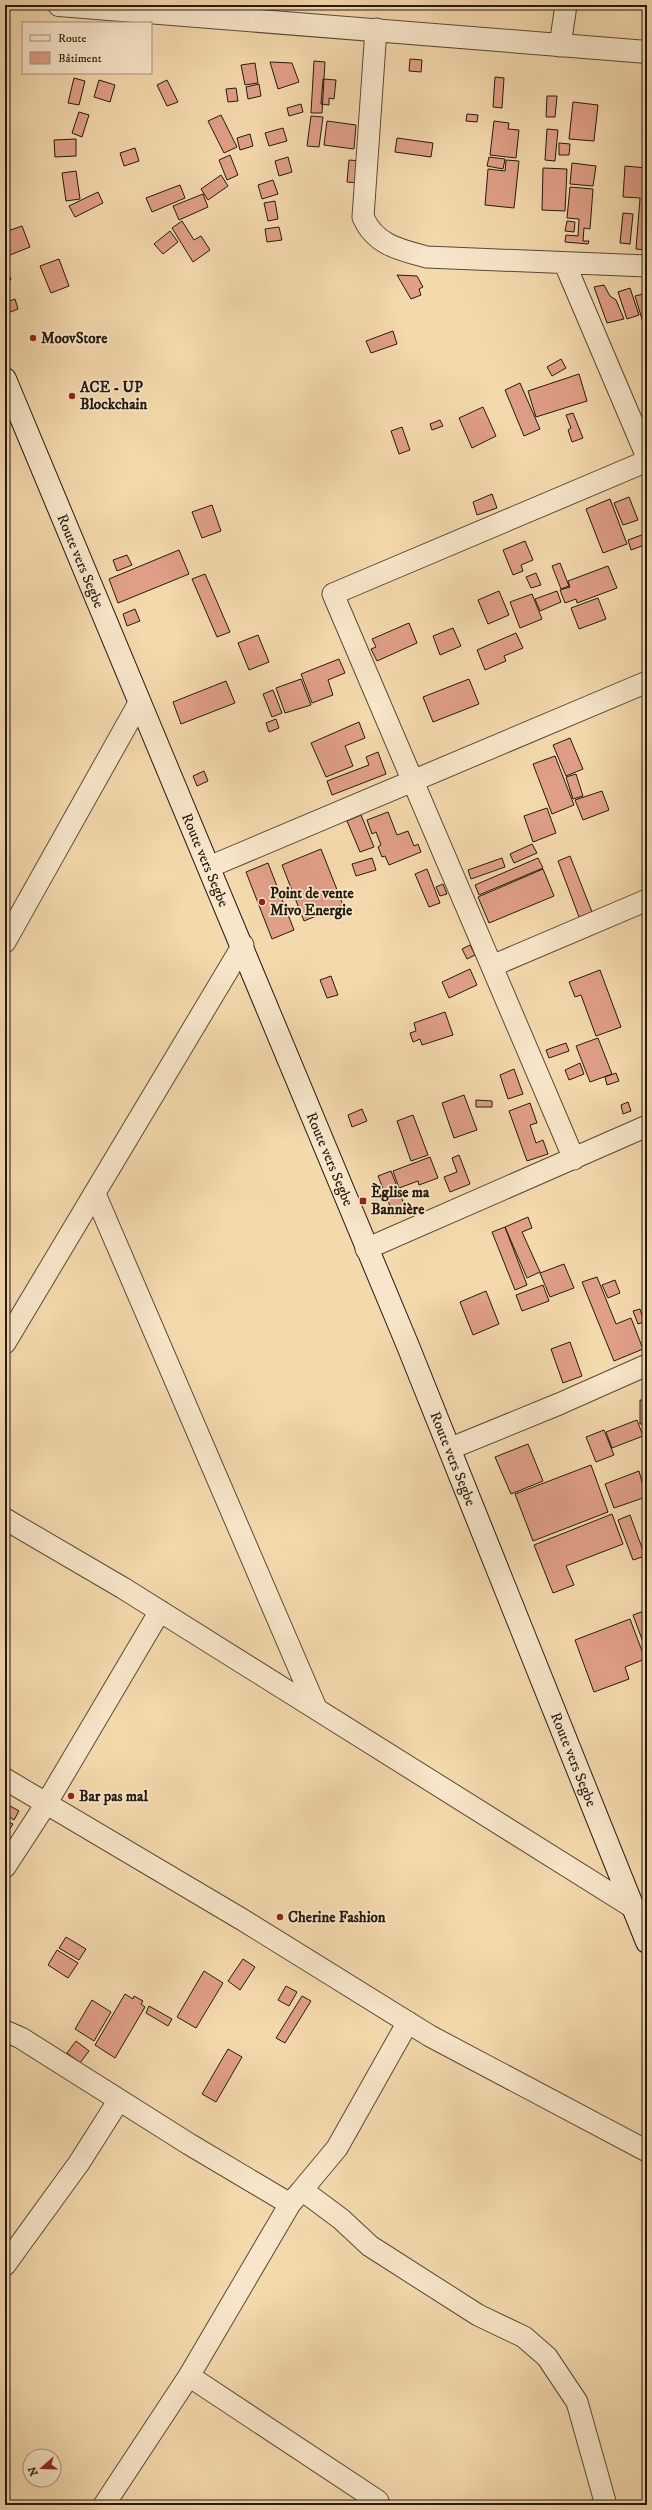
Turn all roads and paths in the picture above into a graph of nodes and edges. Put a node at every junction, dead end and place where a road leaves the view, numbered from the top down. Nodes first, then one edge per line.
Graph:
1 (60, 5) edge
2 (566, 5) edge
3 (190, 11) edge
4 (376, 29) junction
5 (560, 46) junction
6 (647, 52) edge
7 (565, 264) junction
8 (647, 266) edge
9 (5, 379) edge
10 (647, 457) edge
11 (647, 461) edge
12 (647, 682) edge
13 (139, 703) junction
14 (413, 781) junction
15 (209, 867) junction
16 (647, 900) edge
17 (5, 942) edge
18 (243, 945) junction
19 (492, 966) junction
20 (647, 1126) edge
21 (574, 1159) junction
22 (95, 1194) junction
23 (366, 1249) junction
24 (5, 1343) edge
25 (647, 1365) edge
26 (449, 1449) junction
27 (5, 1519) edge
28 (160, 1611) junction
29 (316, 1708) junction
30 (5, 1779) edge
31 (46, 1804) junction
32 (5, 1867) edge
33 (634, 1908) junction
34 (647, 1942) edge
35 (408, 2022) junction
36 (5, 2031) edge
37 (119, 2100) junction
38 (647, 2151) edge
39 (296, 2197) junction
40 (5, 2265) edge
41 (190, 2376) junction
42 (104, 2505) edge
43 (379, 2505) edge
44 (606, 2505) edge

1 - 3 main road
2 - 5 street
3 - 4 main road
4 - 5 main road
4 - 7 street
5 - 6 main road
7 - 8 street
7 - 10 street
9 - 13 main road, Route vers Segbe
11 - 14 street
12 - 14 street
13 - 15 main road, Route vers Segbe
13 - 17 street
14 - 15 street
14 - 19 street
15 - 18 main road, Route vers Segbe
16 - 19 street
18 - 22 street
18 - 23 main road, Route vers Segbe
19 - 21 street
20 - 21 street
21 - 23 street
22 - 24 street
22 - 29 street
23 - 26 main road, Route vers Segbe
25 - 26 street
26 - 33 main road, Route vers Segbe
27 - 28 street
28 - 29 street
28 - 31 street
29 - 33 street
30 - 31 street
31 - 32 street
31 - 35 street
33 - 34 main road, Route vers Segbe
35 - 38 street
35 - 39 street
36 - 37 street
37 - 39 street
37 - 40 street
39 - 41 street
39 - 44 street
41 - 42 street
41 - 43 street

